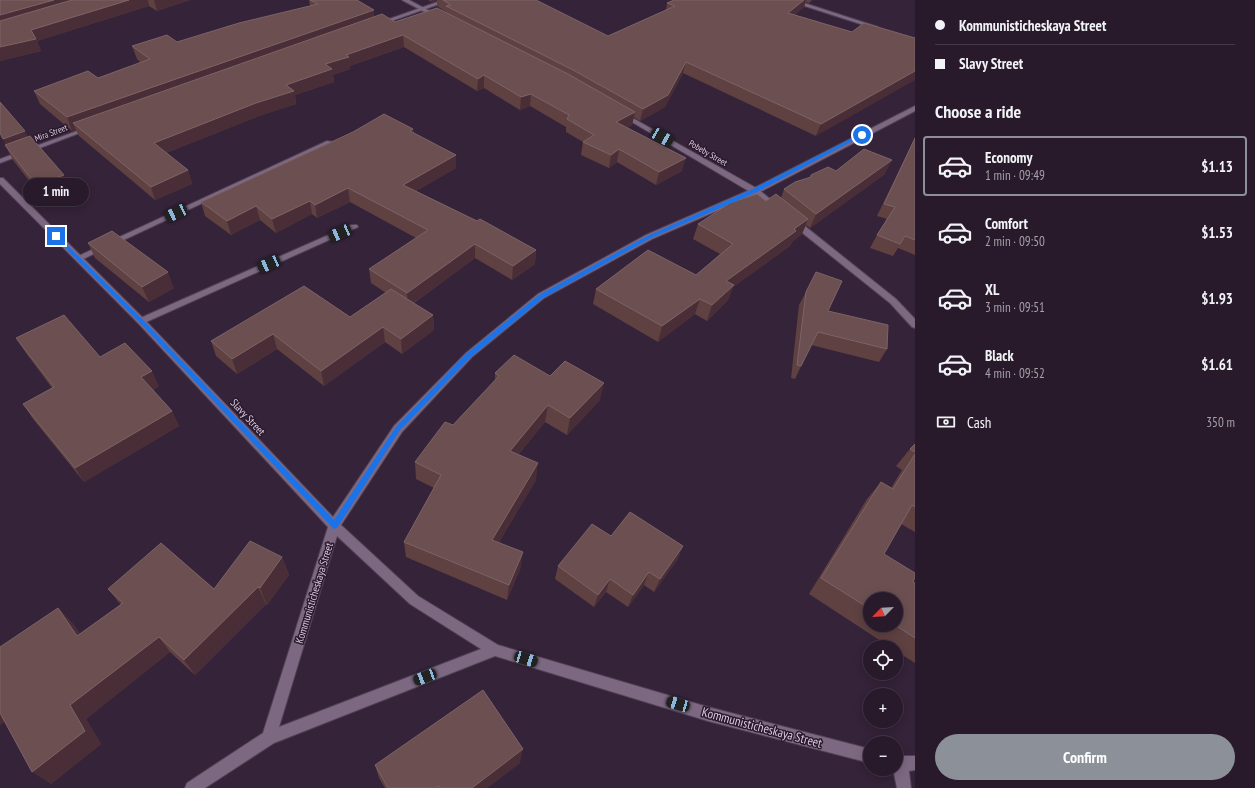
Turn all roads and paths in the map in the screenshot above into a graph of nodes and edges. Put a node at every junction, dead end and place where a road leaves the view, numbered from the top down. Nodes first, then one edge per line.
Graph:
1 (405, 0) edge
2 (448, 0) edge
3 (789, 0) edge
4 (422, 9) junction
5 (443, 19) edge
6 (369, 27) edge
7 (878, 28) edge
8 (915, 108) edge
9 (617, 111) edge
10 (95, 126) edge
11 (329, 142) edge
12 (0, 161) edge
13 (0, 180) edge
14 (755, 190) junction
15 (354, 227) dead end
16 (78, 258) junction
17 (141, 321) junction
18 (915, 324) edge
19 (334, 526) junction
20 (495, 650) junction
21 (269, 738) junction
22 (863, 754) edge
23 (904, 763) edge
24 (192, 788) edge
25 (904, 788) edge

1 - 4 street
2 - 4 street
3 - 7 street
4 - 5 street
4 - 6 street
8 - 14 street, Kommunisticheskaya Street
9 - 14 street, Pobeby Street
10 - 12 street, Mira Street
11 - 16 street
13 - 16 street, Slavy Street
14 - 18 street, Pobeby Street
14 - 19 street, Kommunisticheskaya Street
15 - 17 street
16 - 17 street, Slavy Street
17 - 19 street, Slavy Street
19 - 20 street, Slavy Street
19 - 21 street, Kommunisticheskaya Street
20 - 21 street
20 - 22 street, Kommunisticheskaya Street
21 - 24 street
23 - 25 street

